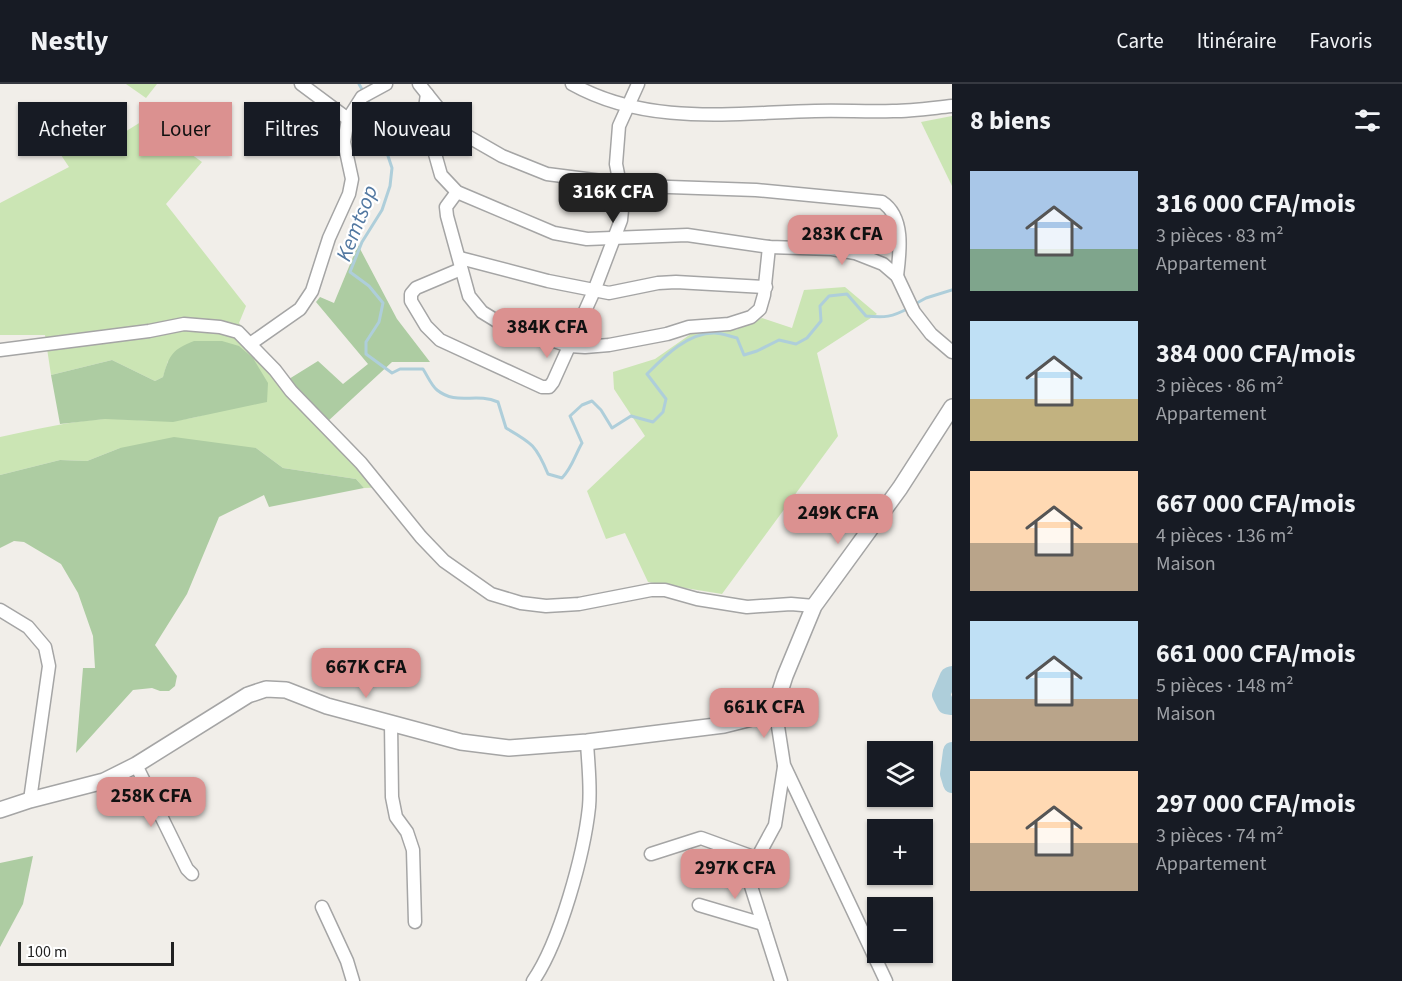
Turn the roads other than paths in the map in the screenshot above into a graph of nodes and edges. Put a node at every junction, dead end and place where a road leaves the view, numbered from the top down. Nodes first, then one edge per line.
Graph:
1 (301, 84) edge
2 (386, 84) edge
3 (572, 84) edge
4 (638, 84) edge
5 (420, 87) edge
6 (952, 106) edge
7 (627, 107) junction
8 (348, 119) junction
9 (621, 183) junction
10 (457, 192) junction
11 (614, 239) junction
12 (769, 247) junction
13 (461, 264) junction
14 (897, 276) junction
15 (766, 287) junction
16 (594, 291) junction
17 (250, 344) junction
18 (568, 346) junction
19 (0, 350) edge
20 (952, 352) edge
21 (952, 407) edge
22 (814, 606) junction
23 (0, 610) edge
24 (775, 707) junction
25 (392, 723) junction
26 (587, 742) junction
27 (136, 765) junction
28 (784, 765) junction
29 (30, 800) junction
30 (0, 810) edge
31 (651, 854) dead end
32 (756, 858) junction
33 (192, 874) dead end
34 (699, 905) dead end
35 (322, 907) dead end
36 (415, 922) dead end
37 (763, 924) junction
38 (353, 981) edge
39 (533, 981) edge
40 (781, 981) edge
41 (886, 981) edge

1 - 8 street
2 - 8 street
3 - 7 street
4 - 7 street
5 - 9 street
5 - 10 street
6 - 7 street
7 - 9 street
8 - 17 street
9 - 11 street
9 - 14 street
10 - 11 street
10 - 13 street
11 - 12 street
11 - 16 street
12 - 14 street
12 - 15 street
13 - 16 street
13 - 18 street
13 - 18 street
14 - 20 street
15 - 16 street
15 - 18 street
16 - 18 street
17 - 19 street
17 - 22 street
21 - 22 street
22 - 24 street
23 - 29 street
24 - 26 street
24 - 28 street
25 - 26 street
25 - 27 street
25 - 36 street
26 - 39 street
27 - 29 street
27 - 33 street
28 - 32 street
28 - 41 street
29 - 30 street
31 - 32 street
32 - 37 street
34 - 37 street
35 - 38 street
37 - 40 street

